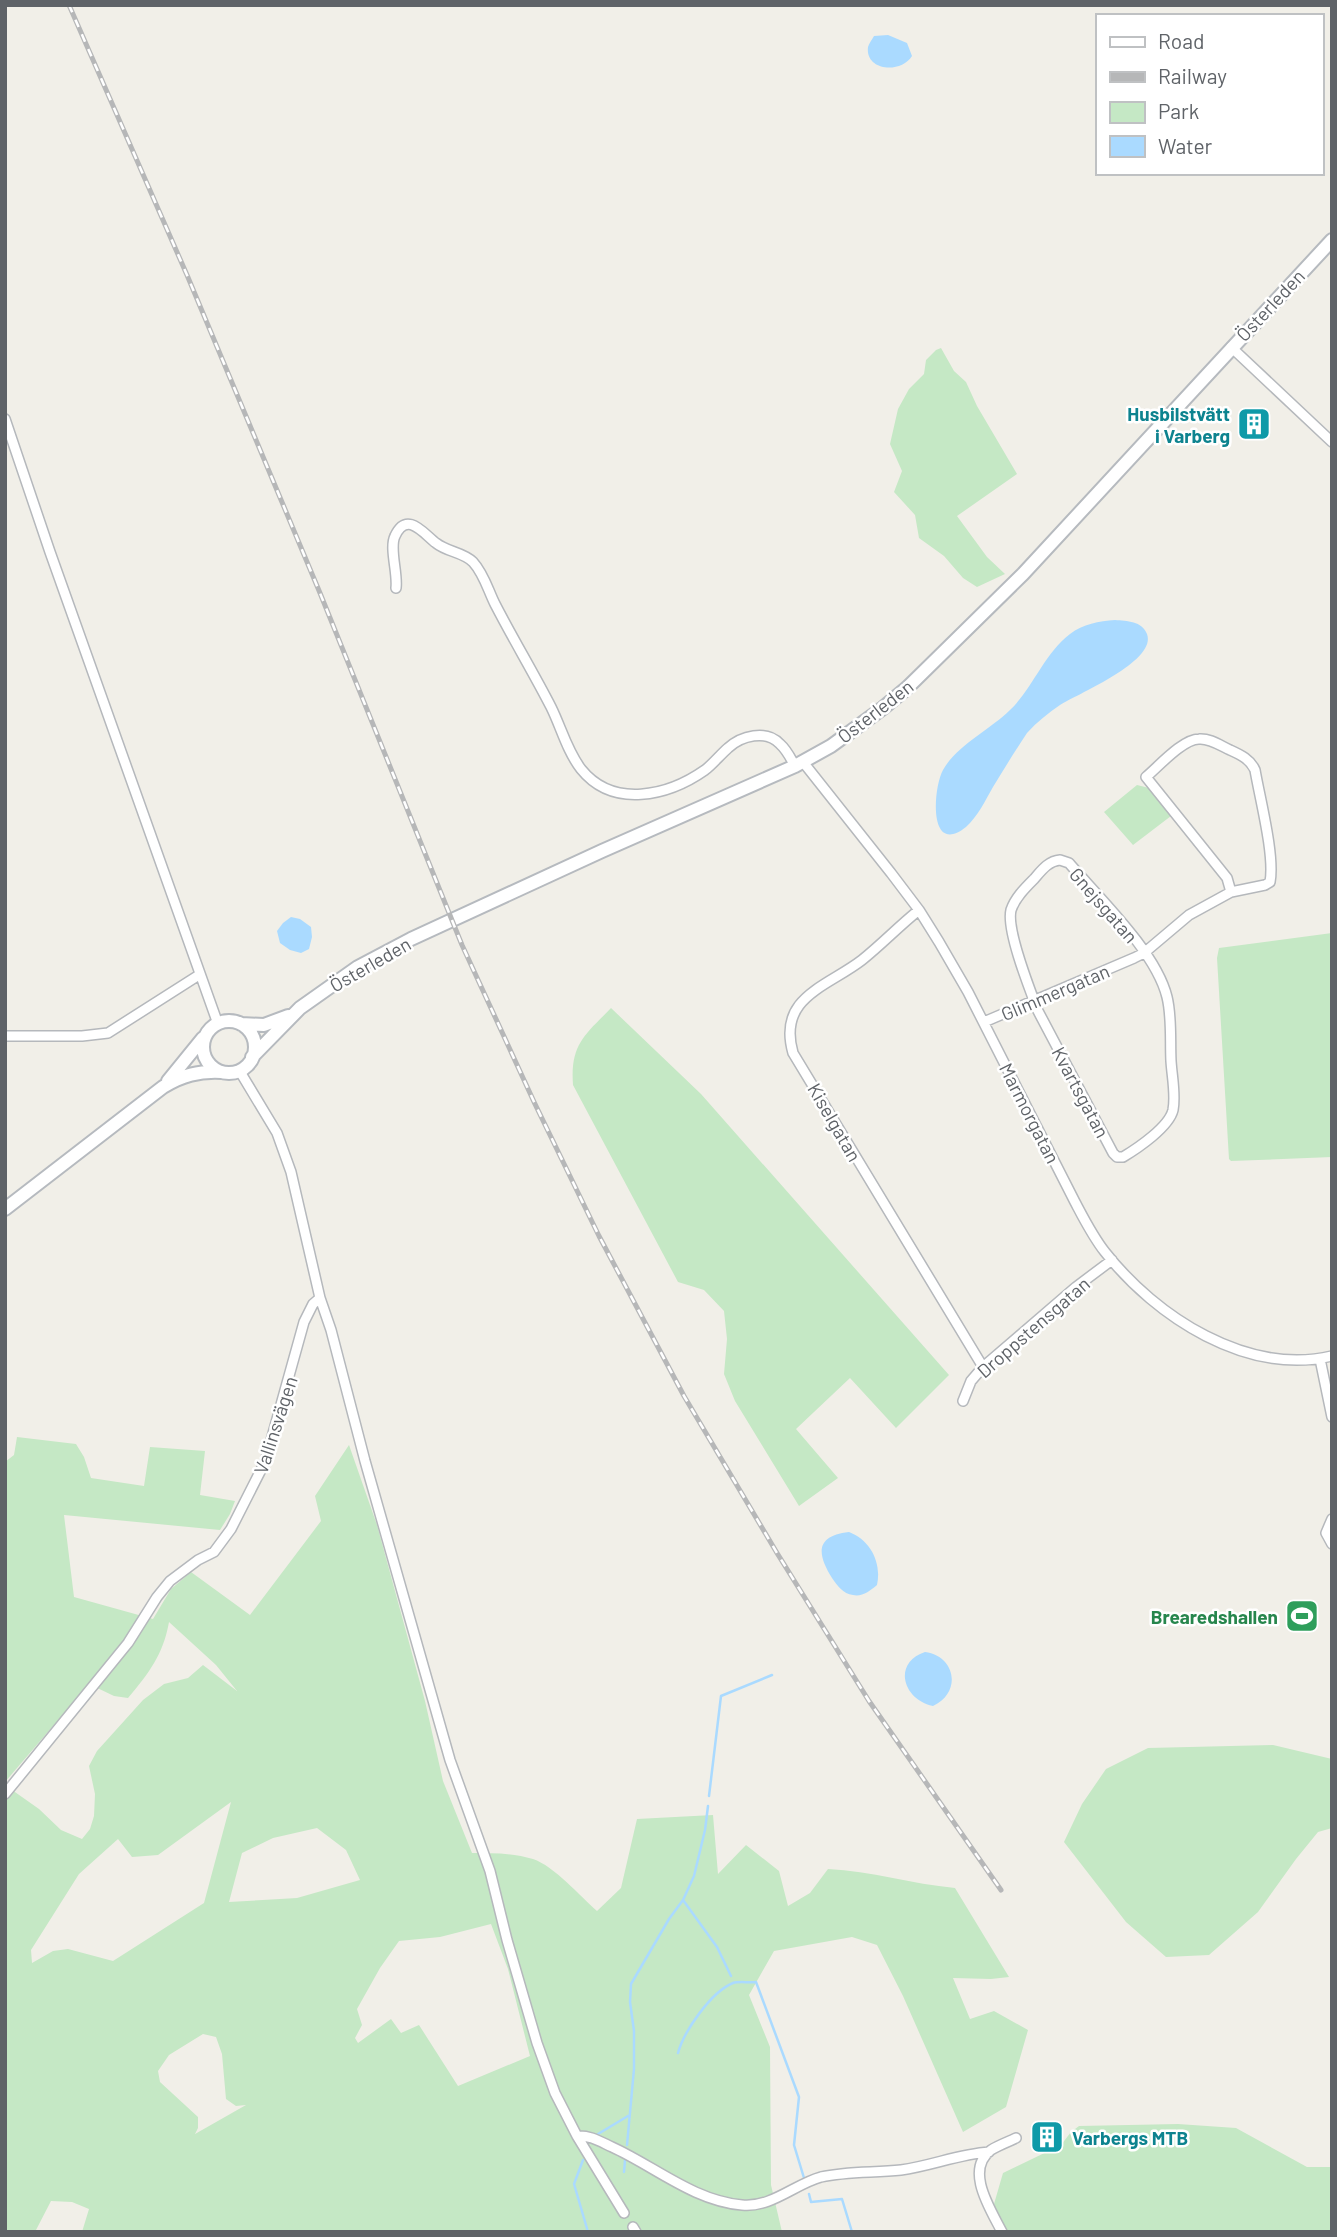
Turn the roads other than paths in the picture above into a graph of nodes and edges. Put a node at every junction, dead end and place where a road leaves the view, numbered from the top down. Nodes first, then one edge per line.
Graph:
1 (1332, 240) edge
2 (1231, 347) junction
3 (5, 419) edge
4 (1332, 442) edge
5 (396, 588) dead end
6 (799, 764) junction
7 (1231, 892) junction
8 (919, 910) junction
9 (1144, 953) junction
10 (199, 975) junction
11 (1034, 1001) junction
12 (295, 1013) junction
13 (984, 1022) junction
14 (239, 1023) junction
15 (218, 1024) junction
16 (206, 1034) junction
17 (5, 1036) edge
18 (252, 1057) junction
19 (239, 1070) junction
20 (221, 1072) junction
21 (161, 1089) junction
22 (5, 1209) edge
23 (1112, 1260) junction
24 (320, 1298) junction
25 (1332, 1356) edge
26 (1320, 1359) junction
27 (983, 1367) junction
28 (963, 1401) dead end
29 (1332, 1417) edge
30 (1332, 1519) edge
31 (1332, 1544) edge
32 (5, 1794) edge
33 (577, 2136) junction
34 (1016, 2138) dead end
35 (989, 2152) junction
36 (624, 2213) dead end
37 (1002, 2232) edge

1 - 2 main road, Österleden
2 - 4 street
2 - 6 main road, Österleden
3 - 10 street
5 - 6 street, Marmorgatan
6 - 8 street, Marmorgatan
6 - 12 main road, Österleden
7 - 7 street, Glimmergatan
7 - 9 street, Glimmergatan
8 - 13 street, Marmorgatan
8 - 27 street, Kiselgatan
9 - 11 street, Glimmergatan
9 - 11 street, Gnejsgatan
9 - 11 street, Kvartsgatan
10 - 15 street
10 - 17 street
11 - 13 street, Glimmergatan
12 - 14 main road, Österleden
12 - 18 main road, Österleden
13 - 23 street, Marmorgatan
14 - 15 main road, Österleden
14 - 18 main road
15 - 16 main road
16 - 20 main road
16 - 21 main road
18 - 19 main road, Österleden
19 - 20 main road
19 - 24 street
20 - 21 main road
21 - 22 main road
23 - 26 street, Marmorgatan
23 - 27 street, Droppstensgatan
24 - 32 street, Vallinsvägen
24 - 33 street
25 - 26 street, Marmorgatan
26 - 29 street
27 - 28 street, Droppstensgatan
30 - 31 street
33 - 35 street
33 - 36 street
34 - 35 street
35 - 37 street

